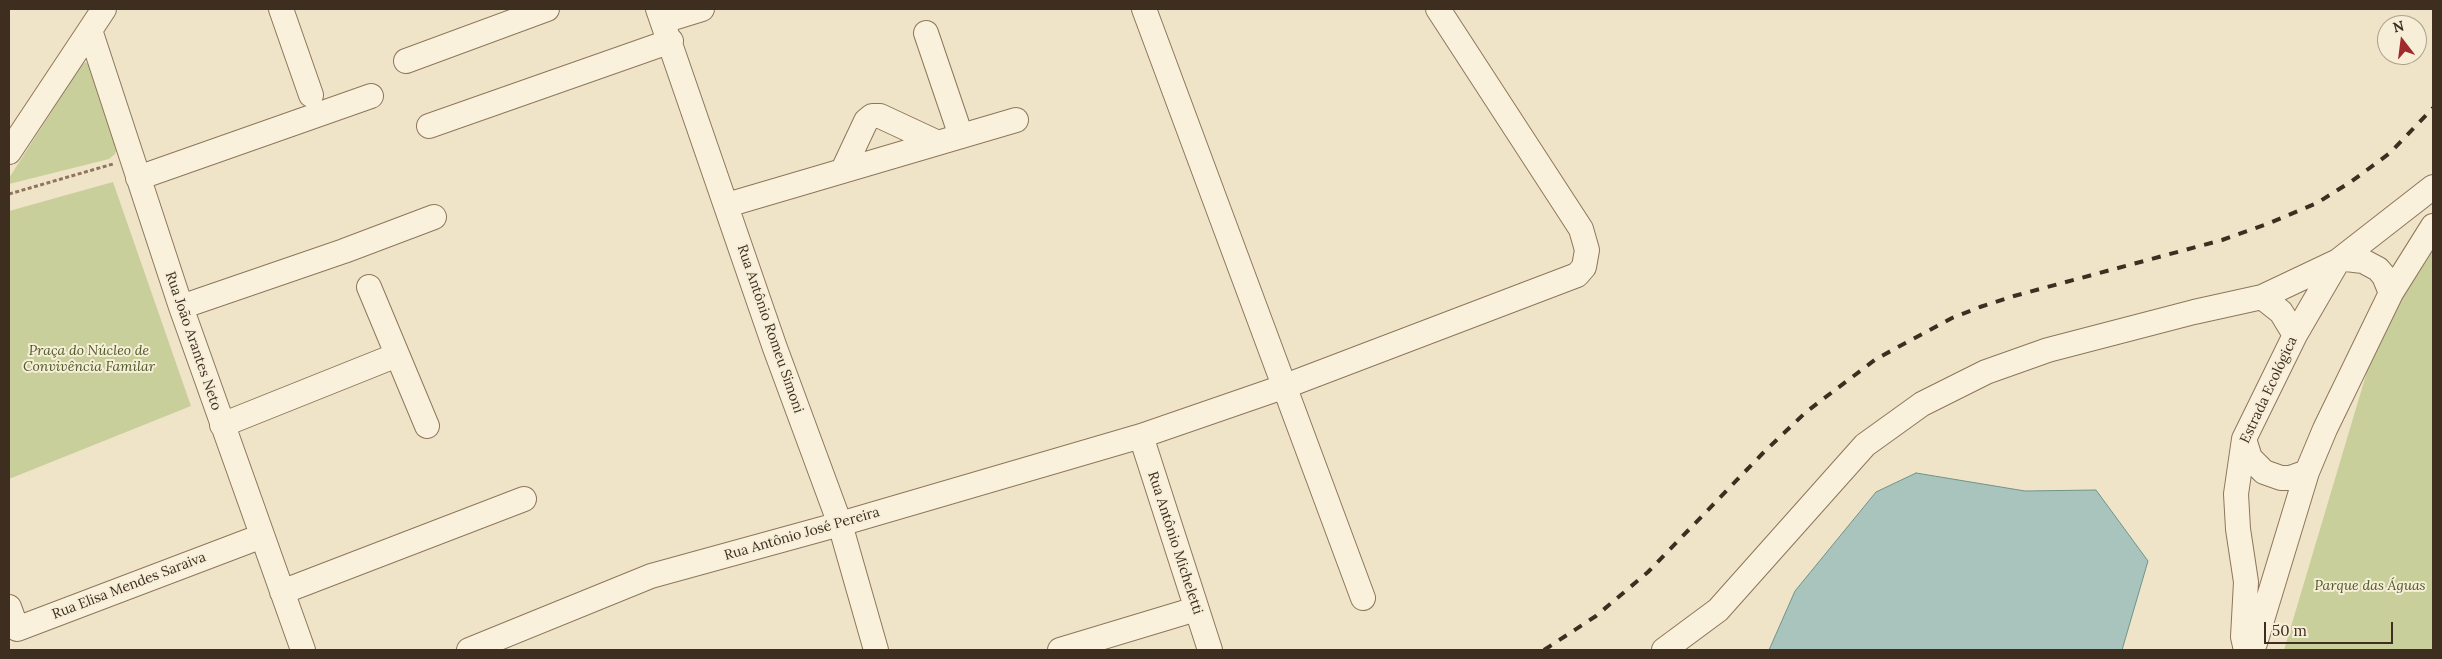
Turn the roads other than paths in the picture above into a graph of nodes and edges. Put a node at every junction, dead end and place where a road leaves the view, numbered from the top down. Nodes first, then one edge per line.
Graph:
1 (104, 9) edge
2 (281, 9) edge
3 (547, 9) edge
4 (702, 9) edge
5 (1144, 9) edge
6 (1438, 9) edge
7 (664, 24) edge
8 (90, 30) junction
9 (926, 32) dead end
10 (406, 61) dead end
11 (312, 95) dead end
12 (371, 96) dead end
13 (1016, 120) dead end
14 (429, 126) dead end
15 (961, 136) junction
16 (938, 143) junction
17 (9, 152) edge
18 (134, 168) junction
19 (843, 170) junction
20 (2433, 187) edge
21 (727, 205) junction
22 (434, 217) dead end
23 (2433, 226) edge
24 (2338, 261) junction
25 (369, 287) dead end
26 (2391, 292) junction
27 (2262, 298) junction
28 (181, 306) junction
29 (2295, 334) junction
30 (397, 355) junction
31 (1283, 387) junction
32 (222, 425) junction
33 (427, 426) dead end
34 (1141, 436) junction
35 (2244, 439) junction
36 (2307, 472) junction
37 (524, 499) dead end
38 (840, 524) junction
39 (262, 536) junction
40 (282, 592) junction
41 (1363, 598) dead end
42 (9, 608) edge
43 (1196, 609) junction
44 (303, 650) edge
45 (469, 650) edge
46 (876, 650) edge
47 (1060, 650) edge
48 (1210, 650) edge
49 (1664, 650) edge
50 (2246, 650) edge
51 (2250, 650) edge

1 - 8 street
2 - 11 street
3 - 10 street
4 - 7 street
5 - 31 street
6 - 31 street, Rua Antônio José Pereira
7 - 14 street
7 - 21 street, Rua Antônio Romeu Simoni
8 - 17 street
8 - 18 street, Rua João Arantes Neto
9 - 15 street
12 - 18 street
13 - 15 street
15 - 16 street
16 - 19 street
16 - 19 street
18 - 28 street, Rua João Arantes Neto
19 - 21 street
20 - 24 street, Estrada Ecológica
21 - 38 street, Rua Antônio Romeu Simoni
22 - 28 street
23 - 26 street
24 - 26 street
24 - 27 street
24 - 29 street, Estrada Ecológica
25 - 30 street
26 - 36 street
27 - 29 street
27 - 49 street
28 - 32 street, Rua João Arantes Neto
29 - 35 street, Estrada Ecológica
30 - 32 street
30 - 33 street
31 - 34 street, Rua Antônio José Pereira
31 - 41 street
32 - 39 street, Rua João Arantes Neto
34 - 38 street, Rua Antônio José Pereira
34 - 43 street, Rua Antônio Micheletti
35 - 36 street
35 - 50 street, Estrada Ecológica
36 - 51 street
37 - 40 street
38 - 45 street, Rua Antônio José Pereira
38 - 46 street, Rua Antônio Romeu Simoni
39 - 40 street, Rua João Arantes Neto
39 - 42 street, Rua Elisa Mendes Saraiva
40 - 44 street, Rua João Arantes Neto
43 - 47 street
43 - 48 street, Rua Antônio Micheletti

